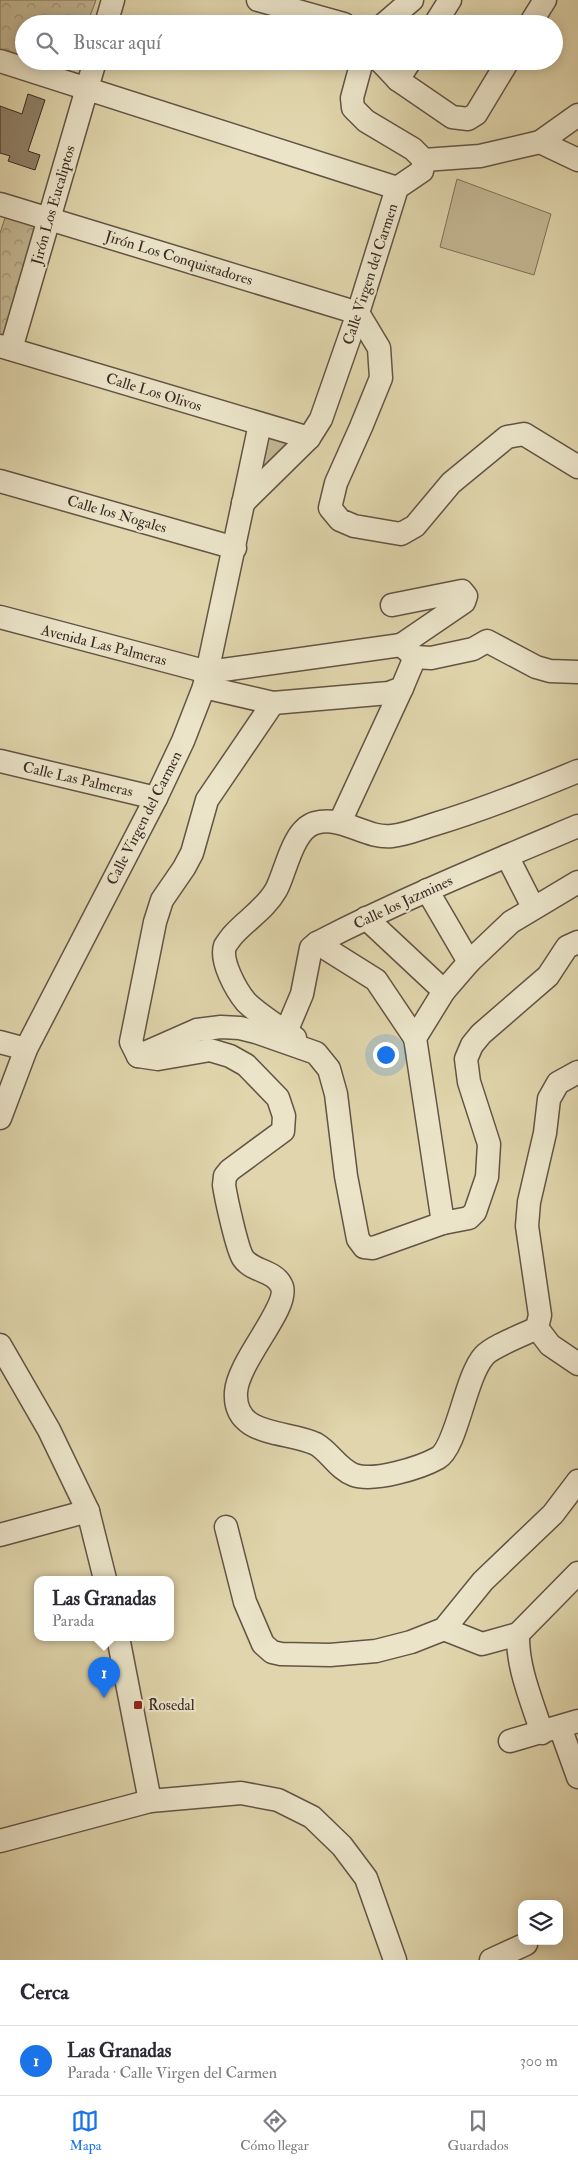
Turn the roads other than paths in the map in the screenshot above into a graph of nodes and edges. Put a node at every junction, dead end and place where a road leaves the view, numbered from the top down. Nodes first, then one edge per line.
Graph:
1 (113, 0) edge
2 (258, 0) edge
3 (412, 0) edge
4 (450, 0) edge
5 (544, 0) edge
6 (109, 15) edge
7 (312, 15) edge
8 (394, 15) edge
9 (441, 15) edge
10 (535, 15) edge
11 (0, 61) edge
12 (15, 66) edge
13 (28, 70) edge
14 (92, 70) edge
15 (360, 70) edge
16 (404, 70) edge
17 (503, 70) edge
18 (87, 89) junction
19 (578, 115) edge
20 (540, 142) junction
21 (424, 160) junction
22 (578, 160) edge
23 (397, 188) junction
24 (0, 205) edge
25 (49, 219) junction
26 (358, 313) junction
27 (5, 348) edge
28 (260, 424) junction
29 (309, 438) junction
30 (578, 467) edge
31 (0, 481) edge
32 (243, 503) junction
33 (235, 548) junction
34 (392, 605) dead end
35 (0, 617) edge
36 (408, 651) junction
37 (578, 672) edge
38 (206, 679) junction
39 (402, 688) junction
40 (273, 703) junction
41 (0, 761) edge
42 (578, 771) edge
43 (156, 798) junction
44 (340, 822) junction
45 (578, 826) edge
46 (507, 856) junction
47 (578, 882) edge
48 (427, 890) junction
49 (533, 907) junction
50 (366, 918) junction
51 (574, 940) edge
52 (317, 943) junction
53 (469, 962) junction
54 (444, 991) junction
55 (286, 1032) junction
56 (415, 1038) junction
57 (0, 1042) edge
58 (26, 1049) junction
59 (316, 1053) junction
60 (138, 1056) junction
61 (578, 1072) edge
62 (0, 1118) edge
63 (443, 1223) junction
64 (537, 1328) junction
65 (0, 1346) edge
66 (578, 1364) edge
67 (578, 1481) edge
68 (88, 1511) junction
69 (226, 1527) dead end
70 (0, 1534) edge
71 (578, 1573) edge
72 (104, 1576) edge
73 (444, 1629) junction
74 (518, 1634) junction
75 (119, 1641) edge
76 (560, 1727) edge
77 (510, 1741) dead end
78 (578, 1777) edge
79 (150, 1801) junction
80 (0, 1840) edge
81 (524, 1945) edge
82 (395, 1960) edge
83 (492, 1960) edge

1 - 6 street
2 - 7 street
3 - 8 street
4 - 9 street
5 - 10 street
11 - 12 street
13 - 18 street
14 - 18 street, Jirón Los Eucaliptos
15 - 21 street
16 - 17 street
18 - 23 street
18 - 25 street, Jirón Los Eucaliptos
19 - 20 street
20 - 21 street
20 - 22 street
21 - 23 street, Calle Virgen del Carmen
23 - 26 street, Calle Virgen del Carmen
24 - 25 street, Jirón Los Conquistadores
25 - 26 street, Jirón Los Conquistadores
25 - 27 street, Jirón Los Eucaliptos
26 - 29 street, Calle Virgen del Carmen
26 - 30 street
27 - 28 street, Calle Los Olivos
28 - 29 street, Calle Los Olivos
28 - 32 street, Calle Virgen del Carmen
29 - 32 street, Calle Virgen del Carmen
31 - 33 street, Calle los Nogales
32 - 33 street, Calle Virgen del Carmen
33 - 38 street, Calle Virgen del Carmen
34 - 36 street
35 - 38 street, Avenida Las Palmeras
36 - 37 street
36 - 38 street
36 - 39 street
38 - 40 street, Avenida Las Palmeras
38 - 43 street, Calle Virgen del Carmen
39 - 40 street, Avenida Las Palmeras
39 - 44 street
40 - 60 street
41 - 43 street, Calle Las Palmeras
42 - 44 street
43 - 58 street, Calle Virgen del Carmen
44 - 55 street
45 - 46 street, Calle los Jazmines
46 - 48 street, Calle los Jazmines
46 - 49 street
47 - 49 street
48 - 50 street, Calle los Jazmines
48 - 53 street
49 - 53 street
50 - 52 street, Calle los Jazmines
50 - 54 street
51 - 63 street
52 - 55 street
52 - 56 street
53 - 54 street
54 - 56 street
55 - 59 street
56 - 63 street
57 - 58 street
58 - 62 street, Calle Virgen del Carmen
59 - 60 street
59 - 63 street
60 - 64 street
61 - 64 street
64 - 66 street
65 - 68 street
67 - 73 street
68 - 70 street
68 - 72 street
69 - 73 street
71 - 74 street
73 - 74 street
74 - 76 street
75 - 79 street
76 - 77 street
76 - 78 street
79 - 80 street
79 - 82 street
81 - 83 street

